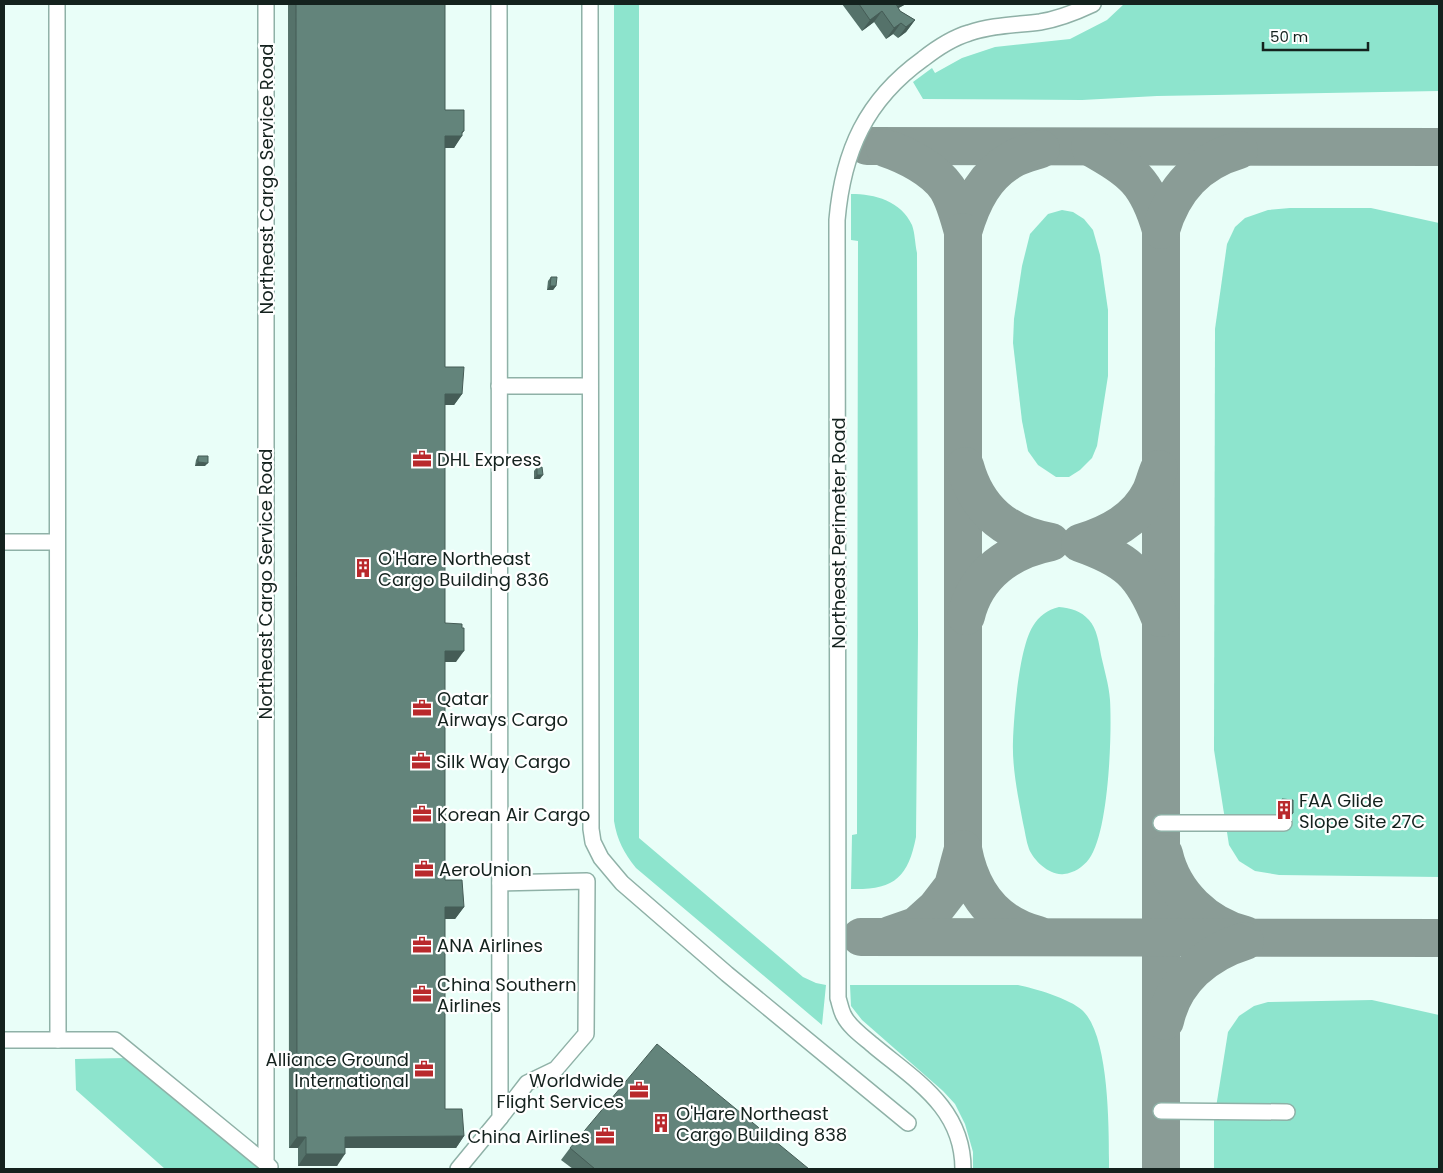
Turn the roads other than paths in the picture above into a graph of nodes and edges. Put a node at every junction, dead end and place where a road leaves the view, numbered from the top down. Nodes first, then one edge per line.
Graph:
1 (56, 4) edge
2 (266, 4) edge
3 (499, 4) edge
4 (590, 4) edge
5 (1093, 4) edge
6 (499, 386) junction
7 (590, 386) junction
8 (4, 542) edge
9 (56, 542) junction
10 (1161, 823) dead end
11 (1284, 823) dead end
12 (601, 858) junction
13 (587, 881) junction
14 (500, 883) junction
15 (4, 1040) edge
16 (58, 1040) junction
17 (1161, 1111) dead end
18 (1286, 1112) dead end
19 (500, 1118) junction
20 (908, 1123) dead end
21 (269, 1166) edge
22 (458, 1169) edge
23 (963, 1169) edge

1 - 9 street
2 - 21 street, Northeast Cargo Service Road
3 - 6 street
4 - 7 street
5 - 23 street, Northeast Perimeter Road
6 - 7 street
6 - 14 street
7 - 12 street
8 - 9 street
9 - 16 street
10 - 11 street
12 - 13 street
12 - 20 street
13 - 14 street
13 - 19 street
14 - 19 street
15 - 16 street
16 - 21 street
17 - 18 street
19 - 22 street

